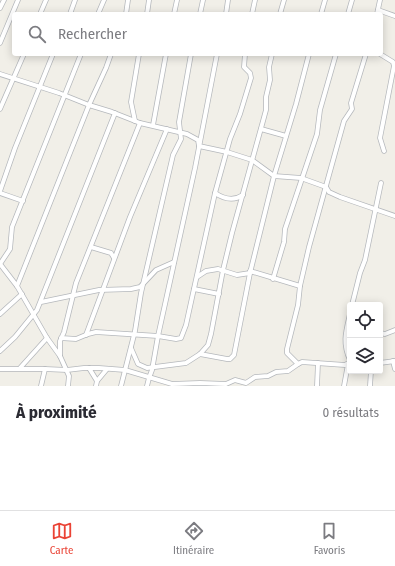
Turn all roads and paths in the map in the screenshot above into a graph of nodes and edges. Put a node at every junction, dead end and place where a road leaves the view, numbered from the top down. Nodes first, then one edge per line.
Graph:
1 (4, 0) edge
2 (18, 0) edge
3 (46, 0) edge
4 (75, 0) edge
5 (104, 0) edge
6 (128, 0) edge
7 (149, 0) edge
8 (177, 0) edge
9 (203, 0) edge
10 (228, 0) edge
11 (255, 0) edge
12 (284, 0) edge
13 (325, 0) edge
14 (352, 0) edge
15 (380, 0) edge
16 (0, 8) edge
17 (13, 12) edge
18 (41, 12) edge
19 (71, 12) edge
20 (99, 12) edge
21 (126, 12) edge
22 (147, 12) edge
23 (174, 12) edge
24 (200, 12) edge
25 (226, 12) edge
26 (252, 12) edge
27 (281, 12) edge
28 (322, 12) edge
29 (349, 12) edge
30 (377, 12) edge
31 (383, 13) edge
32 (12, 14) edge
33 (395, 16) edge
34 (0, 43) edge
35 (23, 56) edge
36 (52, 56) edge
37 (80, 56) edge
38 (110, 56) edge
39 (139, 56) edge
40 (166, 56) edge
41 (191, 56) edge
42 (218, 56) edge
43 (245, 56) edge
44 (272, 56) edge
45 (308, 56) edge
46 (335, 56) edge
47 (365, 56) edge
48 (383, 56) edge
49 (0, 74) edge
50 (12, 78) junction
51 (40, 86) junction
52 (65, 95) junction
53 (88, 105) junction
54 (0, 109) edge
55 (115, 113) junction
56 (135, 121) junction
57 (140, 123) junction
58 (153, 126) junction
59 (167, 129) junction
60 (261, 129) junction
61 (180, 132) junction
62 (286, 136) junction
63 (199, 146) junction
64 (384, 151) dead end
65 (227, 152) junction
66 (252, 160) junction
67 (274, 176) junction
68 (301, 178) junction
69 (381, 183) dead end
70 (326, 187) junction
71 (0, 192) edge
72 (216, 193) junction
73 (243, 195) junction
74 (23, 201) junction
75 (375, 210) junction
76 (395, 216) edge
77 (91, 247) junction
78 (114, 258) junction
79 (174, 262) junction
80 (0, 264) edge
81 (2, 270) edge
82 (223, 270) junction
83 (250, 272) junction
84 (197, 276) junction
85 (273, 279) junction
86 (143, 285) junction
87 (17, 286) junction
88 (300, 286) junction
89 (103, 289) junction
90 (194, 289) junction
91 (91, 292) junction
92 (22, 294) junction
93 (219, 294) junction
94 (72, 295) junction
95 (98, 299) junction
96 (41, 302) junction
97 (353, 302) edge
98 (0, 314) edge
99 (34, 315) junction
100 (347, 330) edge
101 (395, 330) edge
102 (383, 333) edge
103 (86, 335) junction
104 (134, 335) junction
105 (158, 336) junction
106 (47, 338) junction
107 (61, 338) junction
108 (131, 348) junction
109 (0, 351) edge
110 (200, 354) junction
111 (347, 354) edge
112 (60, 356) junction
113 (394, 361) edge
114 (318, 363) junction
115 (383, 363) edge
116 (298, 364) junction
117 (347, 364) edge
118 (153, 367) junction
119 (20, 368) junction
120 (89, 368) junction
121 (0, 369) edge
122 (45, 369) junction
123 (107, 369) junction
124 (395, 369) edge
125 (67, 370) junction
126 (125, 370) junction
127 (347, 372) edge
128 (371, 374) edge
129 (149, 378) junction
130 (97, 381) junction
131 (199, 384) edge
132 (244, 384) edge
133 (172, 385) edge
134 (225, 385) edge
135 (41, 386) edge
136 (68, 386) edge
137 (96, 386) edge
138 (121, 386) edge
139 (147, 386) edge
140 (317, 386) edge
141 (344, 386) edge
142 (370, 386) edge

1 - 16 street
2 - 17 street
3 - 18 street
4 - 19 street
5 - 20 street
6 - 21 street
7 - 22 street
8 - 23 street
9 - 24 street
10 - 25 street
11 - 26 street
12 - 27 street
13 - 28 street
14 - 29 street
15 - 30 street
31 - 33 street
32 - 34 street
35 - 50 street
36 - 51 street
37 - 52 street
38 - 53 street
39 - 56 street
40 - 58 street
41 - 61 street
42 - 63 street
43 - 65 street
44 - 60 street
45 - 62 street
46 - 68 street
47 - 70 street
48 - 64 street
49 - 50 street
50 - 51 street
50 - 54 street
51 - 52 street
51 - 71 street
52 - 53 street
52 - 74 street
53 - 55 street
53 - 87 street
55 - 56 street
55 - 96 street
56 - 57 street
57 - 58 street
57 - 77 street
58 - 59 street
59 - 61 street
59 - 78 street
60 - 62 street
60 - 66 street
61 - 63 street
61 - 86 street
62 - 67 street
63 - 65 street
63 - 79 street
65 - 66 street
65 - 72 street
66 - 67 street
66 - 73 street
67 - 68 street
67 - 83 street
68 - 70 street
68 - 85 street
69 - 75 street
70 - 75 street
70 - 88 street
71 - 74 street
72 - 73 street
72 - 84 street
73 - 82 street
74 - 80 street
75 - 76 street
75 - 97 street
77 - 78 street
77 - 94 street
78 - 89 street
79 - 86 street
79 - 105 street
80 - 81 street
81 - 87 street
82 - 83 street
82 - 84 street
82 - 93 street
83 - 85 street
83 - 110 street
84 - 90 street
85 - 88 street
86 - 89 street
86 - 104 street
87 - 92 street
88 - 116 street
89 - 91 street
89 - 95 street
90 - 93 street
90 - 105 street
91 - 94 street
91 - 95 street
92 - 98 street
92 - 99 street
93 - 110 street
94 - 96 street
94 - 107 street
95 - 103 street
96 - 99 street
99 - 106 street
99 - 109 street
100 - 111 street
101 - 102 street
103 - 104 street
103 - 107 street
104 - 105 street
104 - 108 street
105 - 118 street
106 - 112 street
106 - 119 street
107 - 112 street
108 - 118 street
108 - 126 street
110 - 118 street
112 - 125 street
113 - 115 street
113 - 124 street
114 - 116 street
114 - 117 street
114 - 140 street
116 - 132 street
118 - 129 street
119 - 121 street
119 - 122 street
120 - 123 street
120 - 125 street
120 - 130 street
122 - 125 street
122 - 135 street
123 - 126 street
123 - 130 street
125 - 136 street
126 - 129 street
126 - 138 street
127 - 141 street
128 - 142 street
129 - 133 street
129 - 139 street
130 - 137 street
131 - 133 street
131 - 134 street
132 - 134 street

